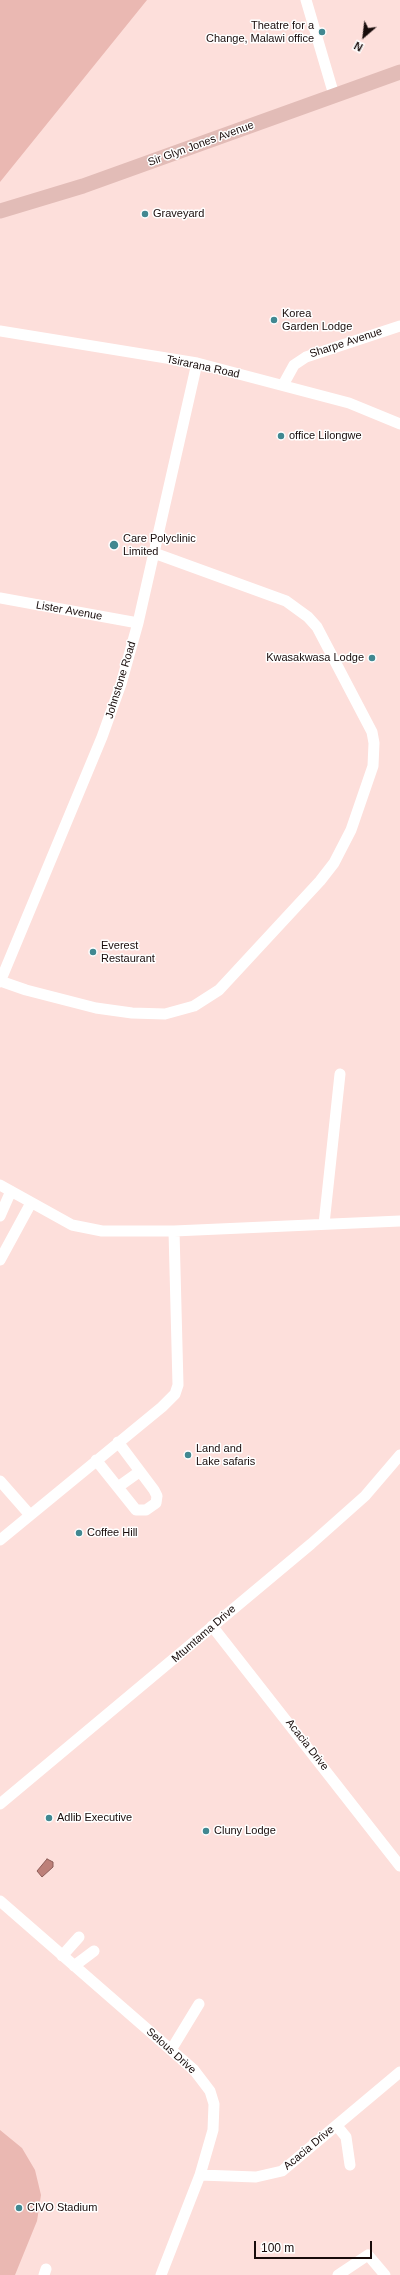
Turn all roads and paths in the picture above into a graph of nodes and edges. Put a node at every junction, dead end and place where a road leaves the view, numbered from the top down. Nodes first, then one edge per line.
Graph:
1 (306, 0) edge
2 (400, 72) edge
3 (334, 95) junction
4 (0, 211) edge
5 (400, 326) edge
6 (0, 331) edge
7 (197, 364) junction
8 (283, 385) junction
9 (400, 424) edge
10 (154, 553) junction
11 (0, 598) edge
12 (138, 623) junction
13 (0, 982) edge
14 (340, 1074) dead end
15 (0, 1185) edge
16 (11, 1191) junction
17 (31, 1203) junction
18 (0, 1216) edge
19 (400, 1221) edge
20 (324, 1224) junction
21 (174, 1231) junction
22 (0, 1260) edge
23 (118, 1442) junction
24 (400, 1455) edge
25 (96, 1460) junction
26 (139, 1472) junction
27 (0, 1481) edge
28 (118, 1487) junction
29 (30, 1515) junction
30 (0, 1540) edge
31 (212, 1626) junction
32 (0, 1804) edge
33 (400, 1866) edge
34 (0, 1901) edge
35 (79, 1937) dead end
36 (94, 1951) dead end
37 (62, 1956) junction
38 (74, 1966) junction
39 (199, 2004) dead end
40 (171, 2050) junction
41 (400, 2072) edge
42 (337, 2126) junction
43 (350, 2164) dead end
44 (200, 2175) junction
45 (161, 2275) edge
46 (338, 2275) edge
47 (385, 2275) edge

1 - 3 street
2 - 3 main road, Sir Glyn Jones Avenue
3 - 4 main road, Sir Glyn Jones Avenue
5 - 8 street, Sharpe Avenue
6 - 7 street, Tsirarana Road
7 - 8 street, Tsirarana Road
7 - 10 street, Johnstone Road
8 - 9 street, Tsirarana Road
10 - 12 street, Johnstone Road
10 - 13 street
11 - 12 street, Lister Avenue
12 - 13 street, Johnstone Road
14 - 20 street
15 - 16 street
16 - 17 street
16 - 18 street
17 - 21 street
17 - 22 street
19 - 20 street
20 - 21 street
21 - 23 street
23 - 25 street
23 - 26 street
24 - 31 street, Mtumtama Drive
25 - 28 street
25 - 29 street
26 - 28 street
26 - 28 street
27 - 29 street
29 - 30 street
31 - 32 street, Mtumtama Drive
31 - 33 street, Acacia Drive
34 - 37 street, Selous Drive
35 - 37 street
36 - 38 street
37 - 38 street, Selous Drive
38 - 40 street, Selous Drive
39 - 40 street
40 - 44 street, Selous Drive
41 - 42 street, Acacia Drive
42 - 43 street
42 - 44 street, Acacia Drive
44 - 45 street, Selous Drive
46 - 47 street

